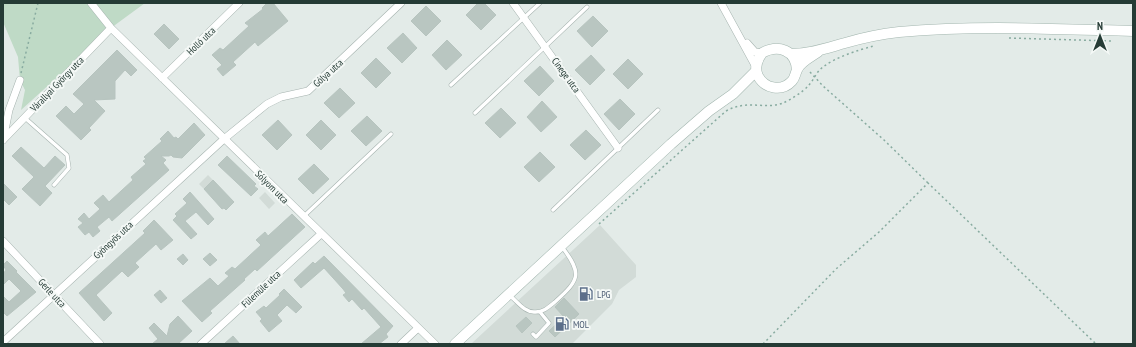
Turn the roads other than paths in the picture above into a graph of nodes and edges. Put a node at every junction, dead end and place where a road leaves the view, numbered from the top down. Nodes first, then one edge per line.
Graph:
1 (91, 3) edge
2 (239, 3) edge
3 (402, 3) edge
4 (513, 3) edge
5 (540, 3) edge
6 (721, 3) edge
7 (587, 7) dead end
8 (524, 18) junction
9 (111, 28) junction
10 (1133, 31) edge
11 (741, 37) junction
12 (545, 47) junction
13 (819, 50) junction
14 (762, 53) junction
15 (792, 54) junction
16 (756, 69) junction
17 (797, 70) junction
18 (162, 78) junction
19 (20, 80) road end
20 (763, 83) junction
21 (451, 85) dead end
22 (733, 94) junction
23 (658, 110) dead end
24 (475, 113) dead end
25 (25, 118) junction
26 (390, 134) dead end
27 (224, 139) junction
28 (3, 140) edge
29 (618, 148) junction
30 (54, 184) dead end
31 (553, 210) dead end
32 (303, 217) junction
33 (320, 234) junction
34 (3, 241) edge
35 (561, 246) junction
36 (508, 294) junction
37 (54, 295) junction
38 (540, 312) junction
39 (418, 328) junction
40 (533, 334) dead end
41 (3, 342) edge
42 (100, 344) edge
43 (201, 344) edge
44 (401, 344) edge
45 (435, 344) edge
46 (455, 344) edge

1 - 9 street, Sólyom utca
2 - 18 street, Holló utca
3 - 27 street, Gólya utca
4 - 8 street, Cinege utca
5 - 8 lane
6 - 11 street
7 - 12 lane
8 - 12 street, Cinege utca
8 - 21 lane
9 - 18 street, Sólyom utca
9 - 25 street, Várallyai György utca
10 - 13 main road
11 - 14 street
11 - 16 street
12 - 24 lane
12 - 29 street, Cinege utca
13 - 15 main road
13 - 17 main road
14 - 15 main road
14 - 16 main road
15 - 17 main road
16 - 20 main road
16 - 22 main road
17 - 20 main road
18 - 27 street, Sólyom utca
19 - 28 street, Várallyai György utca
20 - 22 main road
22 - 35 main road
23 - 29 lane
25 - 28 street, Várallyai György utca
25 - 30 lane
26 - 32 lane
27 - 32 street, Sólyom utca
27 - 37 street, Gyöngyös utca
29 - 31 lane
32 - 33 street, Sólyom utca
33 - 39 street, Sólyom utca
33 - 43 street, Fülemüle utca
34 - 37 street, Gerle utca
35 - 36 main road
35 - 38 lane
36 - 38 lane
36 - 46 main road
37 - 41 street, Gyöngyös utca
37 - 42 street, Gerle utca
38 - 40 lane
39 - 44 street
39 - 45 street, Sólyom utca

